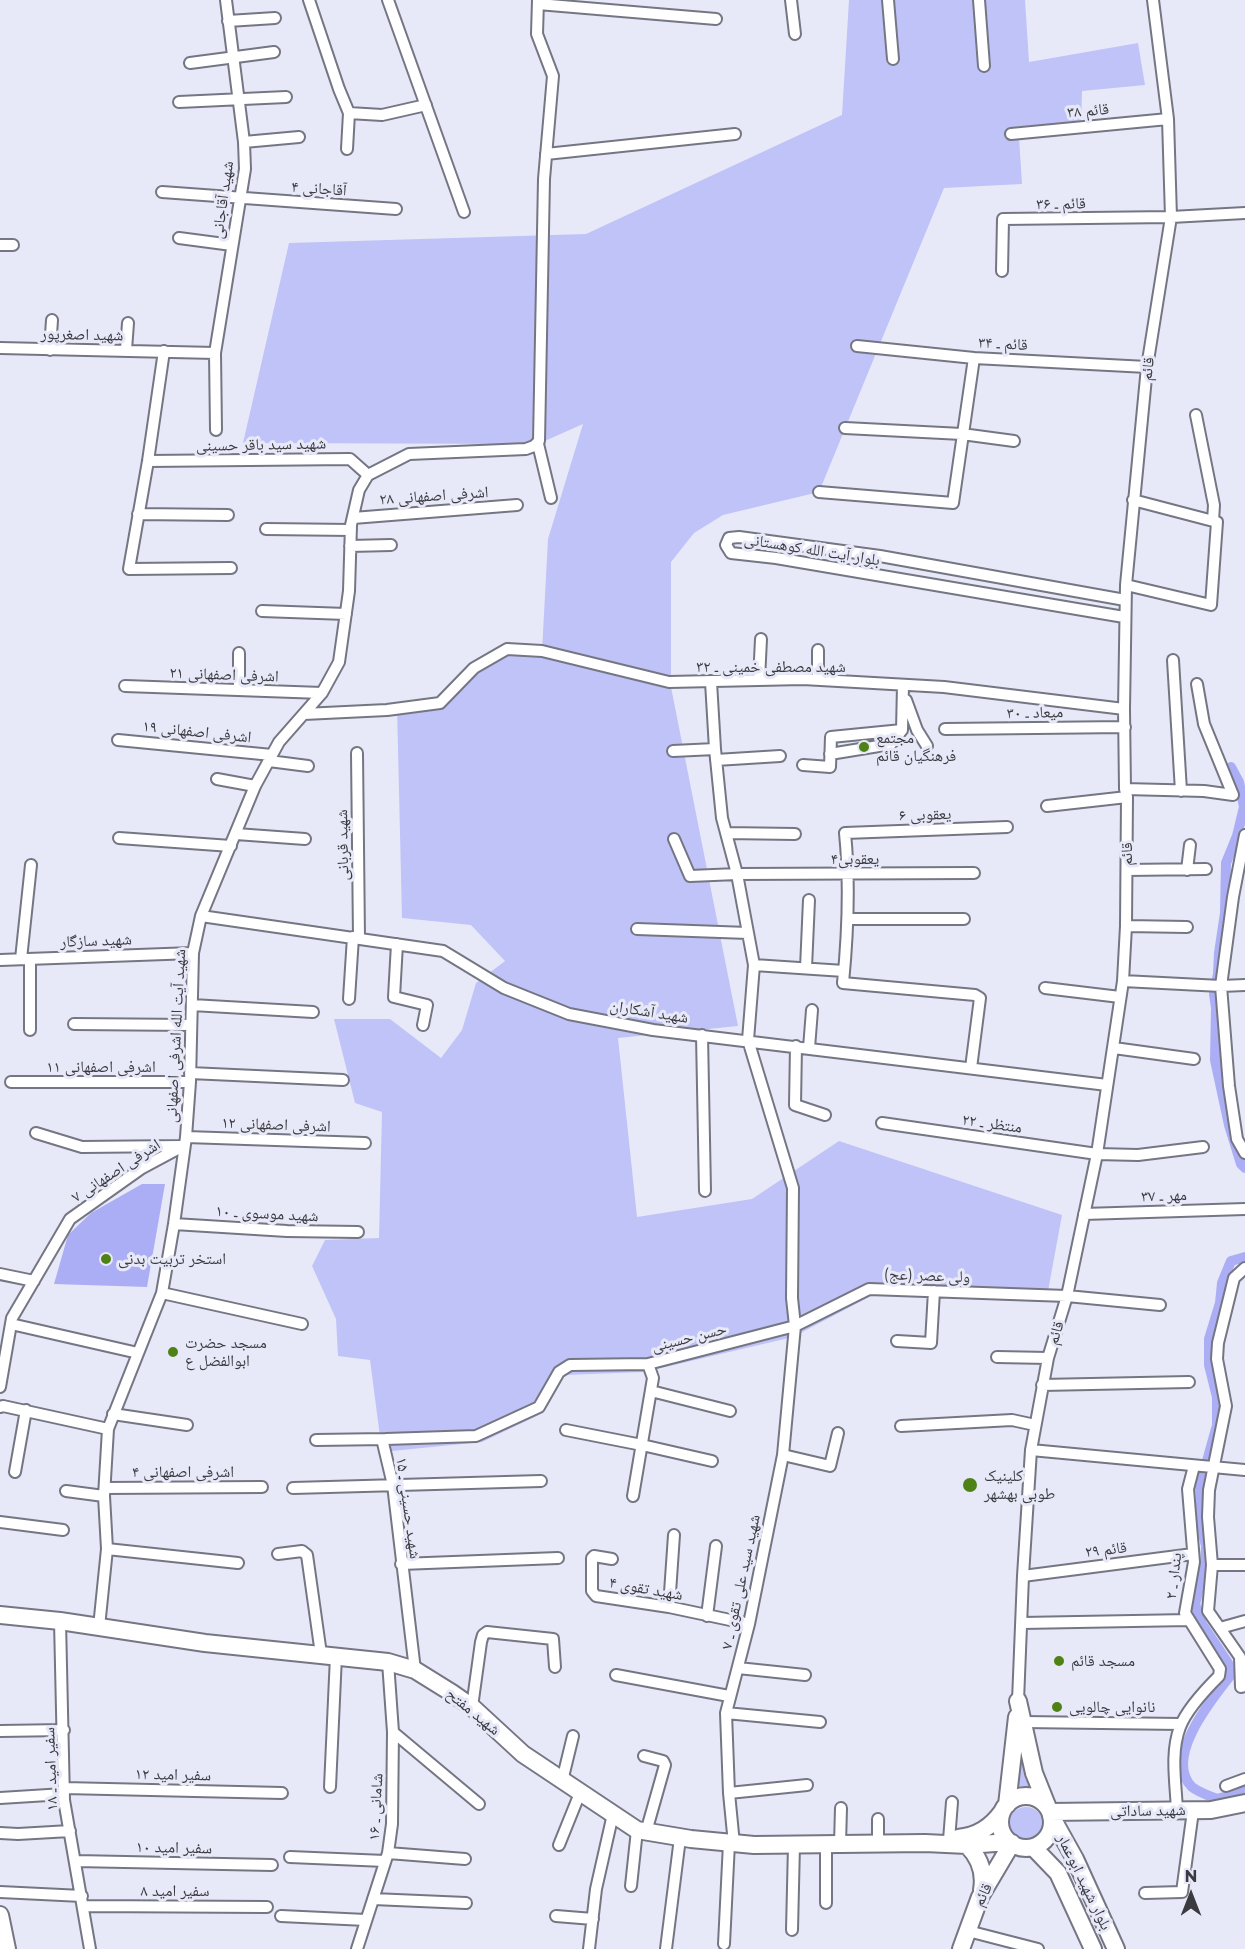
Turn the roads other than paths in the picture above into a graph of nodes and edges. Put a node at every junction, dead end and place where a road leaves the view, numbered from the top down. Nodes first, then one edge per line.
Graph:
1 (226, 0) edge
2 (309, 0) edge
3 (388, 0) edge
4 (791, 0) edge
5 (888, 0) edge
6 (979, 0) edge
7 (1153, 0) edge
8 (538, 2) edge
9 (275, 18) dead end
10 (716, 19) dead end
11 (228, 21) junction
12 (795, 34) dead end
13 (274, 52) dead end
14 (233, 58) junction
15 (893, 59) dead end
16 (190, 63) dead end
17 (984, 66) dead end
18 (286, 97) dead end
19 (238, 98) junction
20 (179, 102) dead end
21 (426, 105) junction
22 (349, 113) junction
23 (1168, 119) junction
24 (735, 134) dead end
25 (1011, 134) dead end
26 (299, 137) dead end
27 (244, 142) junction
28 (347, 149) dead end
29 (546, 154) junction
30 (162, 192) dead end
31 (239, 198) junction
32 (396, 210) dead end
33 (464, 212) dead end
34 (1245, 213) edge
35 (1171, 217) junction
36 (179, 238) dead end
37 (0, 245) edge
38 (12, 245) dead end
39 (232, 245) junction
40 (1002, 271) dead end
41 (52, 320) dead end
42 (128, 322) dead end
43 (857, 346) dead end
44 (0, 348) edge
45 (50, 350) junction
46 (126, 350) junction
47 (164, 351) junction
48 (215, 353) junction
49 (974, 358) junction
50 (1147, 367) junction
51 (1196, 415) dead end
52 (846, 428) dead end
53 (216, 430) dead end
54 (962, 434) junction
55 (1014, 441) dead end
56 (538, 444) junction
57 (148, 461) junction
58 (368, 475) junction
59 (819, 492) dead end
60 (551, 498) dead end
61 (1133, 500) junction
62 (517, 505) dead end
63 (138, 514) junction
64 (228, 515) dead end
65 (353, 518) junction
66 (1213, 521) junction
67 (266, 529) dead end
68 (351, 530) junction
69 (391, 544) dead end
70 (350, 546) junction
71 (231, 568) dead end
72 (1126, 585) junction
73 (1125, 600) junction
74 (262, 611) dead end
75 (346, 614) junction
76 (1124, 617) junction
77 (764, 641) dead end
78 (818, 650) dead end
79 (239, 653) dead end
80 (1173, 660) dead end
81 (759, 680) junction
82 (818, 680) junction
83 (711, 682) junction
84 (1197, 684) dead end
85 (903, 685) junction
86 (125, 687) dead end
87 (239, 690) junction
88 (322, 693) junction
89 (1124, 709) junction
90 (304, 714) junction
91 (1125, 727) junction
92 (945, 729) dead end
93 (902, 730) junction
94 (118, 740) dead end
95 (927, 746) dead end
96 (673, 752) dead end
97 (357, 753) dead end
98 (830, 754) junction
99 (716, 755) junction
100 (780, 756) dead end
101 (271, 758) junction
102 (803, 765) dead end
103 (308, 766) dead end
104 (217, 779) dead end
105 (255, 786) junction
106 (1181, 791) junction
107 (1126, 793) junction
108 (1047, 806) dead end
109 (1007, 827) dead end
110 (726, 833) junction
111 (236, 834) junction
112 (795, 834) dead end
113 (1245, 835) edge
114 (119, 838) dead end
115 (305, 839) dead end
116 (674, 839) dead end
117 (1190, 845) dead end
118 (231, 846) junction
119 (31, 865) dead end
120 (1206, 869) dead end
121 (1127, 870) junction
122 (1187, 870) junction
123 (974, 873) dead end
124 (736, 874) junction
125 (849, 875) junction
126 (1233, 897) junction
127 (1245, 897) edge
128 (809, 900) dead end
129 (201, 916) junction
130 (964, 919) dead end
131 (848, 920) junction
132 (1126, 926) junction
133 (1186, 927) dead end
134 (637, 929) dead end
135 (748, 933) junction
136 (356, 937) junction
137 (397, 944) junction
138 (193, 953) junction
139 (26, 959) junction
140 (0, 960) edge
141 (754, 965) junction
142 (806, 968) junction
143 (844, 971) junction
144 (1124, 981) junction
145 (1245, 985) edge
146 (1221, 986) junction
147 (1044, 988) dead end
148 (1120, 997) junction
149 (349, 999) dead end
150 (192, 1005) junction
151 (812, 1010) dead end
152 (313, 1012) dead end
153 (74, 1024) dead end
154 (191, 1025) junction
155 (423, 1025) dead end
156 (30, 1030) dead end
157 (702, 1035) junction
158 (748, 1040) junction
159 (796, 1046) junction
160 (809, 1048) junction
161 (1114, 1048) junction
162 (1194, 1059) dead end
163 (971, 1068) junction
164 (190, 1078) junction
165 (343, 1080) dead end
166 (11, 1082) dead end
167 (1107, 1085) junction
168 (825, 1115) dead end
169 (882, 1123) dead end
170 (36, 1133) dead end
171 (1241, 1138) edge
172 (185, 1141) junction
173 (365, 1143) dead end
174 (1203, 1147) dead end
175 (1245, 1153) edge
176 (1097, 1154) junction
177 (705, 1191) dead end
178 (1245, 1209) edge
179 (1084, 1214) junction
180 (174, 1224) junction
181 (358, 1232) dead end
182 (1245, 1268) edge
183 (0, 1274) edge
184 (34, 1281) junction
185 (934, 1291) junction
186 (162, 1293) junction
187 (1067, 1296) junction
188 (1160, 1305) dead end
189 (11, 1324) junction
190 (302, 1324) dead end
191 (795, 1326) junction
192 (897, 1341) dead end
193 (138, 1353) junction
194 (997, 1357) dead end
195 (1048, 1358) junction
196 (2, 1361) edge
197 (648, 1364) junction
198 (1189, 1382) dead end
199 (1042, 1385) junction
200 (0, 1388) edge
201 (651, 1391) junction
202 (2, 1406) edge
203 (539, 1407) joint
204 (26, 1410) junction
205 (730, 1411) dead end
206 (113, 1414) junction
207 (187, 1425) dead end
208 (1035, 1425) junction
209 (901, 1426) dead end
210 (108, 1429) junction
211 (566, 1431) dead end
212 (838, 1433) dead end
213 (386, 1439) junction
214 (316, 1440) dead end
215 (642, 1445) junction
216 (1031, 1450) junction
217 (783, 1455) junction
218 (712, 1461) dead end
219 (1194, 1466) junction
220 (1214, 1468) junction
221 (1245, 1470) edge
222 (15, 1472) dead end
223 (541, 1481) dead end
224 (393, 1485) junction
225 (262, 1487) dead end
226 (293, 1488) dead end
227 (66, 1491) dead end
228 (104, 1492) junction
229 (633, 1496) dead end
230 (0, 1522) edge
231 (63, 1530) dead end
232 (674, 1535) dead end
233 (716, 1546) dead end
234 (107, 1549) junction
235 (278, 1554) dead end
236 (1193, 1554) junction
237 (558, 1558) dead end
238 (612, 1559) dead end
239 (238, 1563) dead end
240 (401, 1564) junction
241 (1212, 1565) junction
242 (1245, 1565) edge
243 (1023, 1575) junction
244 (669, 1607) junction
245 (0, 1615) edge
246 (707, 1616) junction
247 (1189, 1620) junction
248 (60, 1621) junction
249 (1245, 1621) edge
250 (1022, 1623) junction
251 (750, 1624) junction
252 (99, 1627) junction
253 (1220, 1628) junction
254 (329, 1655) junction
255 (388, 1662) junction
256 (555, 1667) dead end
257 (738, 1668) junction
258 (415, 1670) junction
259 (616, 1675) dead end
260 (805, 1675) dead end
261 (1245, 1686) edge
262 (729, 1696) junction
263 (1018, 1701) junction
264 (472, 1707) junction
265 (726, 1713) junction
266 (820, 1722) dead end
267 (1023, 1722) junction
268 (1181, 1725) junction
269 (64, 1730) junction
270 (0, 1731) edge
271 (393, 1732) junction
272 (573, 1736) dead end
273 (644, 1756) dead end
274 (1245, 1779) edge
275 (562, 1781) junction
276 (807, 1785) dead end
277 (1226, 1786) dead end
278 (330, 1787) dead end
279 (64, 1791) junction
280 (282, 1792) dead end
281 (580, 1793) junction
282 (729, 1793) junction
283 (0, 1798) edge
284 (952, 1802) dead end
285 (479, 1803) dead end
286 (1245, 1803) edge
287 (841, 1808) dead end
288 (1005, 1808) junction
289 (1185, 1811) junction
290 (1050, 1812) junction
291 (613, 1814) junction
292 (878, 1819) dead end
293 (70, 1831) junction
294 (642, 1831) junction
295 (0, 1833) edge
296 (680, 1838) junction
297 (949, 1840) junction
298 (732, 1843) junction
299 (925, 1843) junction
300 (1010, 1843) junction
301 (833, 1844) junction
302 (878, 1844) junction
303 (559, 1845) dead end
304 (794, 1845) junction
305 (967, 1845) junction
306 (1033, 1847) junction
307 (290, 1857) dead end
308 (387, 1857) junction
309 (465, 1859) dead end
310 (1075, 1859) junction
311 (76, 1861) junction
312 (272, 1865) dead end
313 (1058, 1874) junction
314 (631, 1886) dead end
315 (0, 1892) edge
316 (1145, 1893) dead end
317 (980, 1897) junction
318 (373, 1899) junction
319 (83, 1901) junction
320 (466, 1903) dead end
321 (826, 1903) dead end
322 (267, 1907) dead end
323 (0, 1915) edge
324 (282, 1916) dead end
325 (556, 1916) dead end
326 (593, 1919) junction
327 (366, 1920) junction
328 (792, 1930) dead end
329 (968, 1931) junction
330 (724, 1944) dead end
331 (7, 1949) edge
332 (90, 1949) edge
333 (357, 1949) edge
334 (590, 1949) edge
335 (666, 1949) edge
336 (961, 1949) edge
337 (1038, 1949) edge
338 (1093, 1949) edge
339 (1116, 1949) edge

1 - 11 street, شهید آقاجانی
2 - 22 street
3 - 21 street
4 - 12 street
5 - 15 street
6 - 17 street
7 - 23 street, قائم
8 - 10 street
8 - 29 street
9 - 11 street
11 - 14 street, شهید آقاجانی
13 - 14 street
14 - 16 street
14 - 19 street, شهید آقاجانی
18 - 19 street
19 - 20 street
19 - 27 street, شهید آقاجانی
21 - 22 street
21 - 33 street
22 - 28 street
23 - 25 street, قائم ۳۸
23 - 35 street, قائم
24 - 29 street
26 - 27 street
27 - 31 street, شهید آقاجانی
29 - 56 street
30 - 31 street, آقاجانی ۴
31 - 32 street, آقاجانی ۴
31 - 39 street, شهید آقاجانی
34 - 35 street
35 - 40 street, قائم ـ ۳۶
35 - 50 street, قائم
36 - 39 street
37 - 38 street
39 - 48 street, شهید آقاجانی
41 - 45 street
42 - 46 street
43 - 49 street, قائم ـ ۳۴
44 - 45 street, شهید اصغرپور
45 - 46 street, شهید اصغرپور
46 - 47 street, شهید اصغرپور
47 - 48 street
47 - 57 street
48 - 53 street, شهید آقاجانی
49 - 50 street, قائم ـ ۳۴
49 - 54 street
50 - 61 street, قائم
51 - 66 street
52 - 54 street
54 - 55 street
54 - 59 street
56 - 58 street
56 - 60 street
57 - 58 street, شهید سید باقر حسینی
57 - 63 street
58 - 65 street, شهید آیت الله اشرفی اصفهانی
61 - 66 street
61 - 72 street, قائم
62 - 65 street, اشرفی اصفهانی ۲۸
63 - 64 street
63 - 71 street
65 - 68 street, شهید آیت الله اشرفی اصفهانی
66 - 72 street
67 - 68 street
68 - 70 street, شهید آیت الله اشرفی اصفهانی
69 - 70 street
70 - 75 street, شهید آیت الله اشرفی اصفهانی
72 - 73 street, قائم
73 - 76 street, قائم
73 - 76 street, بلوار آیت الله کوهستانی
74 - 75 street
75 - 88 street, شهید آیت الله اشرفی اصفهانی
76 - 89 street, قائم
77 - 81 street
78 - 82 street
79 - 87 street
80 - 106 street
81 - 82 street, شهید مصطفی خمینی ـ ۳۲
81 - 83 street, شهید مصطفی خمینی ـ ۳۲
82 - 85 street, شهید مصطفی خمینی ـ ۳۲
83 - 90 street, شهید مصطفی خمینی ـ ۳۲
83 - 99 street
84 - 106 street
85 - 89 street, شهید مصطفی خمینی ـ ۳۲
85 - 93 street
85 - 95 street
86 - 87 street, اشرفی اصفهانی ۲۱
87 - 88 street, اشرفی اصفهانی ۲۱
88 - 90 street, شهید آیت الله اشرفی اصفهانی
89 - 91 street, قائم
90 - 101 street, شهید آیت الله اشرفی اصفهانی
91 - 92 street, میعاد ـ ۳۰
91 - 107 street, قائم
93 - 98 street
93 - 98 street
94 - 101 street, اشرفی اصفهانی ۱۹
96 - 99 street
97 - 136 street, شهید قربانی
98 - 102 street
99 - 100 street
99 - 110 street
101 - 103 street, اشرفی اصفهانی ۱۹
101 - 105 street, شهید آیت الله اشرفی اصفهانی
104 - 105 street
105 - 111 street, شهید آیت الله اشرفی اصفهانی
106 - 107 street
107 - 108 street
107 - 121 street, قائم
109 - 125 street, یعقوبی ۶
110 - 112 street
110 - 124 street
111 - 115 street
111 - 118 street, شهید آیت الله اشرفی اصفهانی
113 - 126 street
114 - 118 street
116 - 124 street, یعقوبی۴
117 - 122 street
118 - 129 street, شهید آیت الله اشرفی اصفهانی
119 - 139 street
120 - 122 street
121 - 122 street
121 - 132 street, قائم
123 - 125 street, یعقوبی۴
124 - 125 street, یعقوبی۴
124 - 135 street
125 - 131 street
126 - 127 street
126 - 146 street
128 - 142 street
129 - 136 street, شهید آشکاران
129 - 138 street, شهید آیت الله اشرفی اصفهانی
130 - 131 street
131 - 143 street
132 - 133 street
132 - 144 street, قائم
134 - 135 street
135 - 141 street
136 - 137 street, شهید آشکاران
136 - 149 street, شهید قربانی
137 - 155 street
137 - 157 street, شهید آشکاران
138 - 139 street, شهید سازگار
138 - 150 street, شهید آیت الله اشرفی اصفهانی
139 - 140 street, شهید سازگار
139 - 156 street
141 - 142 street
141 - 158 street
142 - 143 street
143 - 163 street
144 - 146 street
144 - 148 street, قائم
145 - 146 street
146 - 171 street
147 - 148 street
148 - 161 street, قائم
150 - 152 street
150 - 154 street, شهید آیت الله اشرفی اصفهانی
151 - 160 street
153 - 154 street
154 - 164 street, شهید آیت الله اشرفی اصفهانی
157 - 158 street, شهید آشکاران
157 - 177 street
158 - 159 street, شهید آشکاران
158 - 191 street, شهید سید علی تقوی ـ ۷
159 - 160 street, شهید آشکاران
159 - 168 street
160 - 163 street, شهید آشکاران
161 - 162 street
161 - 167 street, قائم
163 - 167 street, شهید آشکاران
164 - 165 street, اشرفی اصفهانی ۱۱
164 - 166 street, اشرفی اصفهانی ۱۱
164 - 172 street, شهید آیت الله اشرفی اصفهانی
167 - 176 street, قائم
169 - 176 street, منتظر ـ ۲۲
170 - 172 street, اشرفی اصفهانی ۱۲
171 - 175 street
172 - 173 street, اشرفی اصفهانی ۱۲
172 - 180 street, شهید آیت الله اشرفی اصفهانی
172 - 184 street, اشرفی اصفهانی ۷
174 - 176 street, منتظر ـ ۲۲
176 - 179 street, قائم
178 - 179 street, مهر ـ ۳۷
179 - 187 street, قائم
180 - 181 street, شهید موسوی ـ ۱۰
180 - 186 street, شهید آیت الله اشرفی اصفهانی
182 - 220 street
183 - 184 street
184 - 189 street, اشرفی اصفهانی ۷
185 - 187 street, ولی عصر (عج)
185 - 191 street, ولی عصر (عج)
185 - 192 street
186 - 190 street
186 - 193 street, شهید آیت الله اشرفی اصفهانی
187 - 188 street, ولی عصر (عج)
187 - 195 street, قائم
189 - 193 street
189 - 196 street, اشرفی اصفهانی ۷
191 - 197 street, حسن حسینی
191 - 217 street, شهید سید علی تقوی ـ ۷
193 - 206 street, شهید آیت الله اشرفی اصفهانی
194 - 195 street
195 - 199 street, قائم
196 - 200 street, اشرفی اصفهانی ۷
197 - 201 street
197 - 203 street, حسن حسینی
198 - 199 street
199 - 208 street, قائم
201 - 205 street
201 - 215 street
202 - 204 street
203 - 213 street, شهید حسینی ـ ۱۵
204 - 210 street
204 - 222 street
206 - 207 street
206 - 210 street, شهید آیت الله اشرفی اصفهانی
208 - 209 street
208 - 216 street, قائم
210 - 228 street, شهید آیت الله اشرفی اصفهانی
211 - 215 street
212 - 217 street
213 - 214 street
213 - 224 street, شهید حسینی ـ ۱۵
215 - 218 street
215 - 229 street
216 - 219 street
216 - 243 street, قائم
217 - 251 street, شهید سید علی تقوی ـ ۷
219 - 220 street
219 - 236 street, پندار ـ ۲
220 - 221 street
220 - 241 street
223 - 224 street
224 - 226 street
224 - 240 street, شهید حسینی ـ ۱۵
225 - 228 street, اشرفی اصفهانی ۴
227 - 228 street, اشرفی اصفهانی ۴
228 - 234 street, شهید آیت الله اشرفی اصفهانی
230 - 231 street
232 - 244 street
233 - 246 street
234 - 239 street
234 - 252 street, شهید آیت الله اشرفی اصفهانی
235 - 254 street
236 - 243 street, قائم ۲۹
236 - 247 street, پندار ـ ۲
237 - 240 street
238 - 244 street, شهید تقوی ۴
240 - 258 street, شهید حسینی ـ ۱۵
241 - 242 street
241 - 253 street
243 - 250 street, قائم
244 - 246 street, شهید تقوی ۴
245 - 248 street, شهید مفتح
246 - 251 street, شهید تقوی ۴
247 - 250 street
247 - 268 street, پندار ـ ۲
248 - 252 street, شهید مفتح
248 - 269 street, سفیر امید ـ ۱۸
249 - 253 street
250 - 263 street, قائم
251 - 257 street, شهید سید علی تقوی ـ ۷
252 - 254 street, شهید مفتح
253 - 261 street
254 - 255 street, شهید مفتح
254 - 278 street
255 - 258 street, شهید مفتح
255 - 271 street, شامانی ـ ۱۶
256 - 264 street
257 - 260 street
257 - 262 street, شهید سید علی تقوی ـ ۷
258 - 264 street, شهید مفتح
259 - 262 street
262 - 265 street, شهید سید علی تقوی ـ ۷
263 - 267 street, بلوار شهید ابوعمار
263 - 288 street
264 - 275 street, شهید مفتح
265 - 266 street
265 - 282 street, شهید سید علی تقوی ـ ۷
267 - 268 street
267 - 290 street, بلوار شهید ابوعمار
268 - 289 street, پندار ـ ۲
269 - 270 street
269 - 279 street, سفیر امید ـ ۱۸
271 - 285 street
271 - 308 street, شامانی ـ ۱۶
272 - 275 street
273 - 294 street
274 - 277 street
275 - 281 street, شهید مفتح
276 - 282 street
279 - 280 street, سفیر امید ۱۲
279 - 283 street, سفیر امید ۱۲
279 - 293 street, سفیر امید ـ ۱۸
281 - 291 street, شهید مفتح
281 - 303 street
282 - 298 street, شهید سید علی تقوی ـ ۷
284 - 297 street
286 - 289 street, شهید ساداتی
287 - 301 street
288 - 290 street
288 - 297 street
288 - 300 street
289 - 290 street, شهید ساداتی
289 - 316 street, پندار ـ ۲
290 - 306 street
290 - 310 street, بلوار شهید ابوعمار
291 - 294 street, شهید مفتح
291 - 326 street
292 - 302 street
293 - 295 street
293 - 311 street, سفیر امید ـ ۱۸
294 - 296 street, شهید مفتح
294 - 314 street
296 - 298 street, شهید مفتح
296 - 335 street
297 - 299 street
298 - 304 street, شهید مفتح
298 - 330 street, شهید سید علی تقوی ـ ۷
299 - 302 street, شهید مفتح
299 - 305 street
300 - 305 street
300 - 306 street
300 - 317 street, قائم
301 - 302 street, شهید مفتح
301 - 304 street, شهید مفتح
301 - 321 street
304 - 328 street
305 - 317 street
306 - 313 street, بلوار شهید ابوعمار
307 - 308 street
308 - 309 street
308 - 318 street, شامانی ـ ۱۶
310 - 313 street
310 - 339 street, بلوار شهید ابوعمار
311 - 312 street, سفیر امید ۱۰
311 - 319 street, سفیر امید ـ ۱۸
313 - 338 street, بلوار شهید ابوعمار
315 - 319 street, سفیر امید ۸
317 - 329 street, قائم
318 - 320 street
318 - 327 street, شامانی ـ ۱۶
319 - 322 street, سفیر امید ۸
319 - 332 street, سفیر امید ـ ۱۸
323 - 331 street
324 - 327 street
325 - 326 street
326 - 334 street
327 - 333 street, شامانی ـ ۱۶
329 - 336 street, قائم
329 - 337 street

